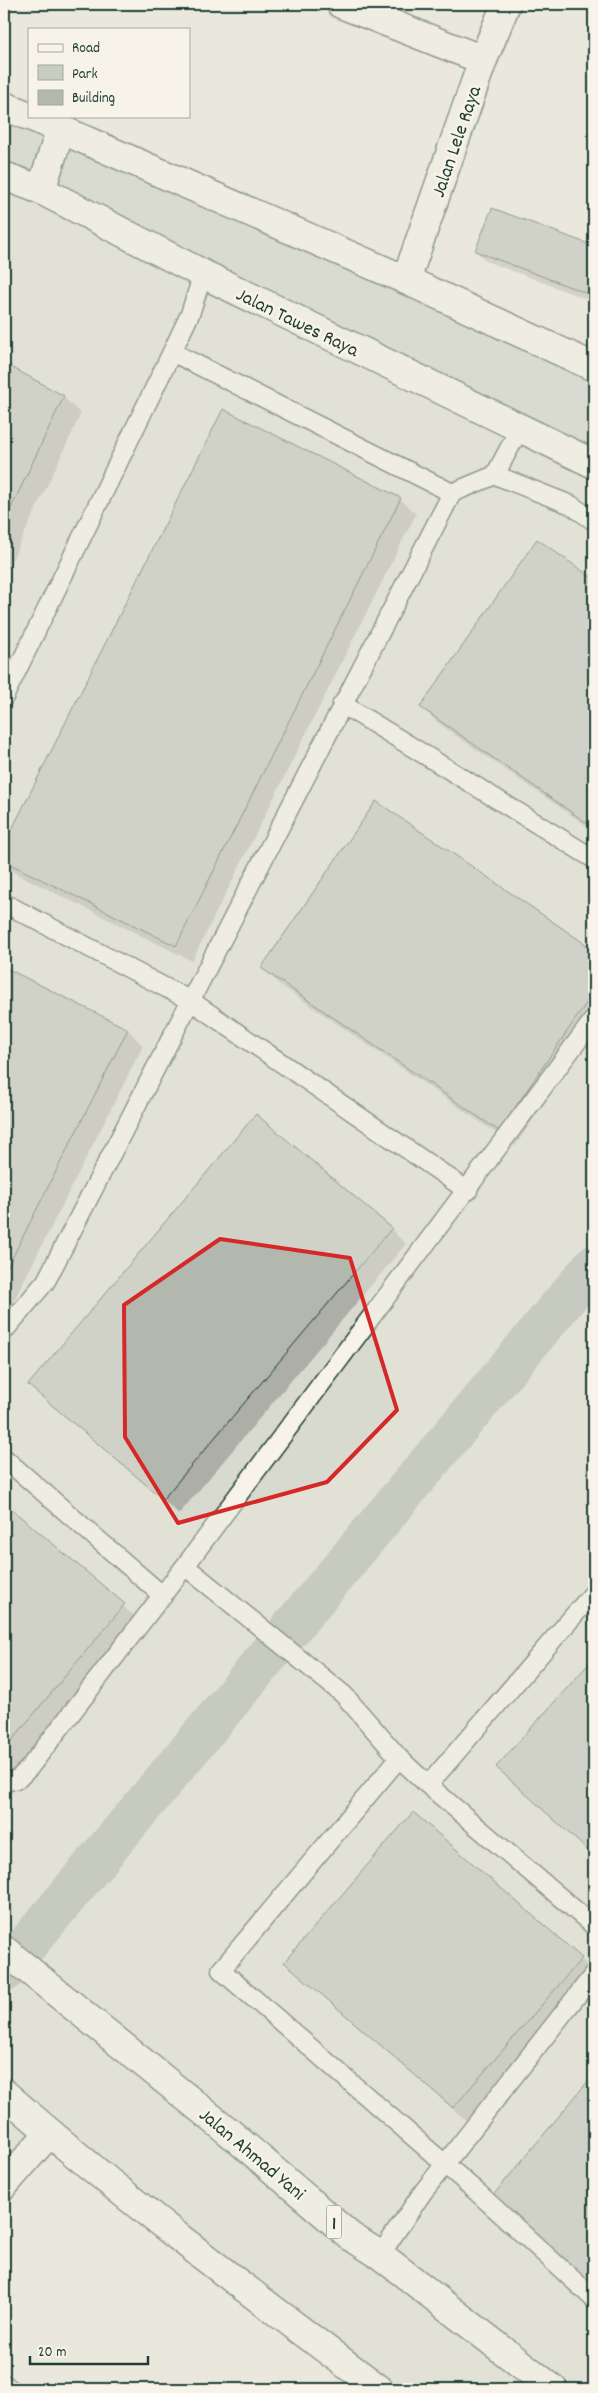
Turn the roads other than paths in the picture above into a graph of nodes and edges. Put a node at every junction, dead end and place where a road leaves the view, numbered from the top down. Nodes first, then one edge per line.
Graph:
1 (341, 4) edge
2 (506, 4) edge
3 (483, 60) junction
4 (4, 106) edge
5 (28, 116) edge
6 (34, 118) edge
7 (61, 128) junction
8 (4, 176) edge
9 (41, 190) junction
10 (203, 274) junction
11 (406, 280) junction
12 (172, 352) junction
13 (594, 367) edge
14 (520, 428) junction
15 (594, 464) edge
16 (495, 475) junction
17 (452, 493) junction
18 (594, 521) edge
19 (4, 697) edge
20 (342, 704) junction
21 (594, 860) edge
22 (4, 903) edge
23 (191, 1001) junction
24 (594, 1019) edge
25 (468, 1190) junction
26 (4, 1331) edge
27 (4, 1458) edge
28 (185, 1566) junction
29 (594, 1592) edge
30 (162, 1596) junction
31 (399, 1758) junction
32 (4, 1782) edge
33 (428, 1786) junction
34 (594, 1926) edge
35 (4, 1950) edge
36 (594, 1974) edge
37 (4, 2094) edge
38 (49, 2133) junction
39 (445, 2164) junction
40 (4, 2185) edge
41 (380, 2255) junction
42 (594, 2299) edge
43 (4, 2384) edge
44 (10, 2389) edge
45 (379, 2389) edge
46 (553, 2389) edge

1 - 3 main road
2 - 3 main road, Jalan Lele Raya
3 - 11 main road, Jalan Lele Raya
4 - 5 main road
6 - 7 main road
7 - 9 main road
7 - 11 main road
8 - 9 main road, Jalan Tawes Raya
9 - 10 main road, Jalan Tawes Raya
10 - 12 lane
10 - 14 main road, Jalan Tawes Raya
11 - 13 main road
12 - 17 lane
12 - 19 lane
14 - 15 main road, Jalan Tawes Raya
14 - 16 lane
16 - 17 lane
16 - 18 lane
17 - 20 lane
20 - 21 lane
20 - 23 lane
22 - 23 lane
23 - 25 lane
23 - 26 lane
24 - 25 lane
25 - 28 lane
27 - 30 lane
28 - 30 lane
28 - 31 lane
29 - 33 lane
30 - 32 lane
31 - 33 lane
31 - 39 lane
33 - 34 lane
35 - 41 main road, Jalan Ahmad Yani / 1
36 - 39 lane
37 - 38 main road
38 - 40 main road
38 - 45 main road
39 - 41 lane
39 - 42 lane
41 - 46 main road, Jalan Ahmad Yani / 1
43 - 44 lane

